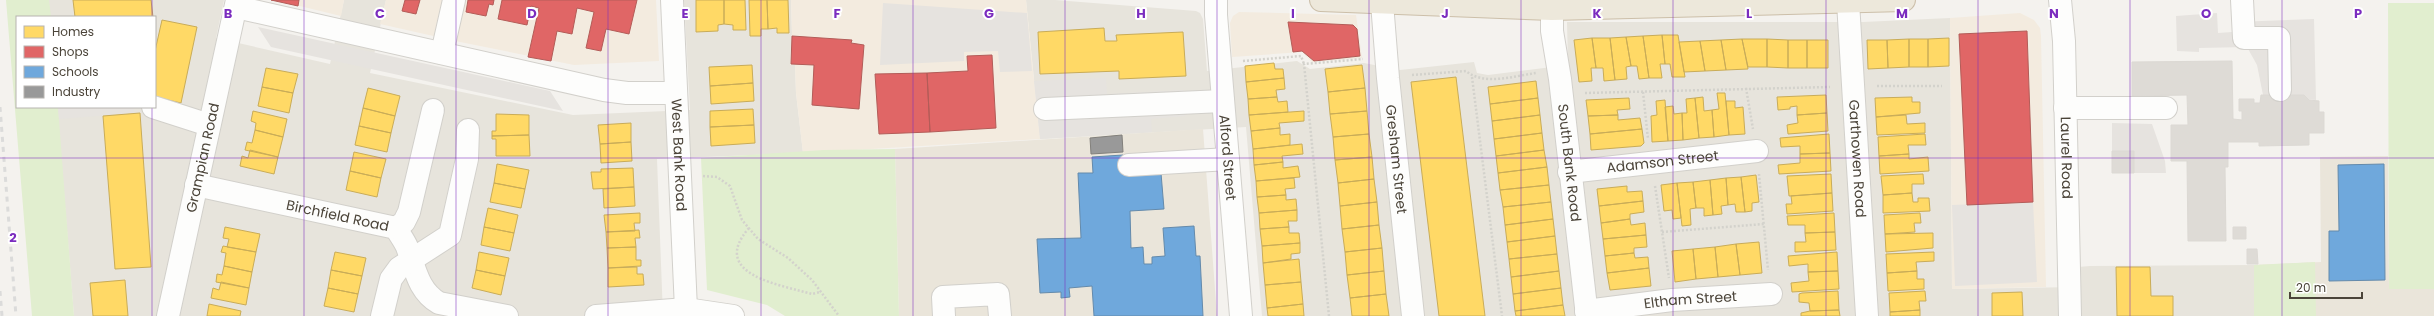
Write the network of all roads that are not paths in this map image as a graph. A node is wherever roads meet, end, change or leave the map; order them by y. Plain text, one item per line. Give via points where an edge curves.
1 (454, 0) edge
2 (672, 0) edge
3 (1216, 0) edge
4 (1321, 0) edge
5 (1904, 0) edge
6 (2060, 0) edge
7 (2242, 0) edge
8 (1848, 2) junction
9 (236, 3) edge
10 (1382, 3) junction
11 (1552, 9) junction
12 (442, 53) junction
13 (1221, 83) junction
14 (2280, 90) dead end
15 (676, 93) junction
16 (156, 108) edge
17 (2065, 108) junction
18 (2166, 108) dead end
19 (1045, 109) dead end
20 (433, 110) dead end
21 (209, 125) junction
22 (468, 130) dead end
23 (1757, 151) road end
24 (1228, 159) junction
25 (1129, 165) dead end
26 (1568, 172) junction
27 (196, 185) junction
28 (396, 228) junction
29 (411, 262) junction
30 (1771, 294) road end
31 (686, 309) junction
32 (1586, 314) edge
33 (168, 316) edge
34 (382, 316) edge
35 (507, 316) edge
36 (596, 316) edge
37 (733, 316) edge
38 (944, 316) edge
39 (1000, 316) edge
40 (1241, 316) edge
41 (1413, 316) edge
42 (1867, 316) edge
43 (2070, 316) edge

1 - 12 street
2 - 15 street, West Bank Road
3 - 13 street, Alford Street
4 - 10 highway
5 - 8 highway
6 - 17 street, Laurel Road
7 - 14 street via 2244,38 2279,38
8 - 11 highway
8 - 42 street, Garthowen Road
9 - 12 street
9 - 21 street, Grampian Road
10 - 11 highway
10 - 41 street, Gresham Street
11 - 26 street, South Bank Road via 1552,31
12 - 15 street via 604,90 627,93
13 - 19 street
13 - 24 street, Alford Street
15 - 31 street, West Bank Road
16 - 21 street
17 - 18 street
17 - 43 street, Laurel Road
20 - 28 street via 409,212 404,222
21 - 27 street, Grampian Road
22 - 29 street via 467,159 450,236
23 - 26 street, Adamson Street
24 - 25 street
24 - 40 street, Alford Street
26 - 32 street, South Bank Road
27 - 28 street, Birchfield Road
27 - 33 street, Grampian Road
28 - 29 street, Birchfield Road
29 - 34 street via 399,268 391,279
29 - 35 street, Birchfield Road via 429,297 439,302
30 - 32 street, Eltham Street via 1672,300
31 - 36 street
31 - 37 street
38 - 39 street via 943,297 998,294

